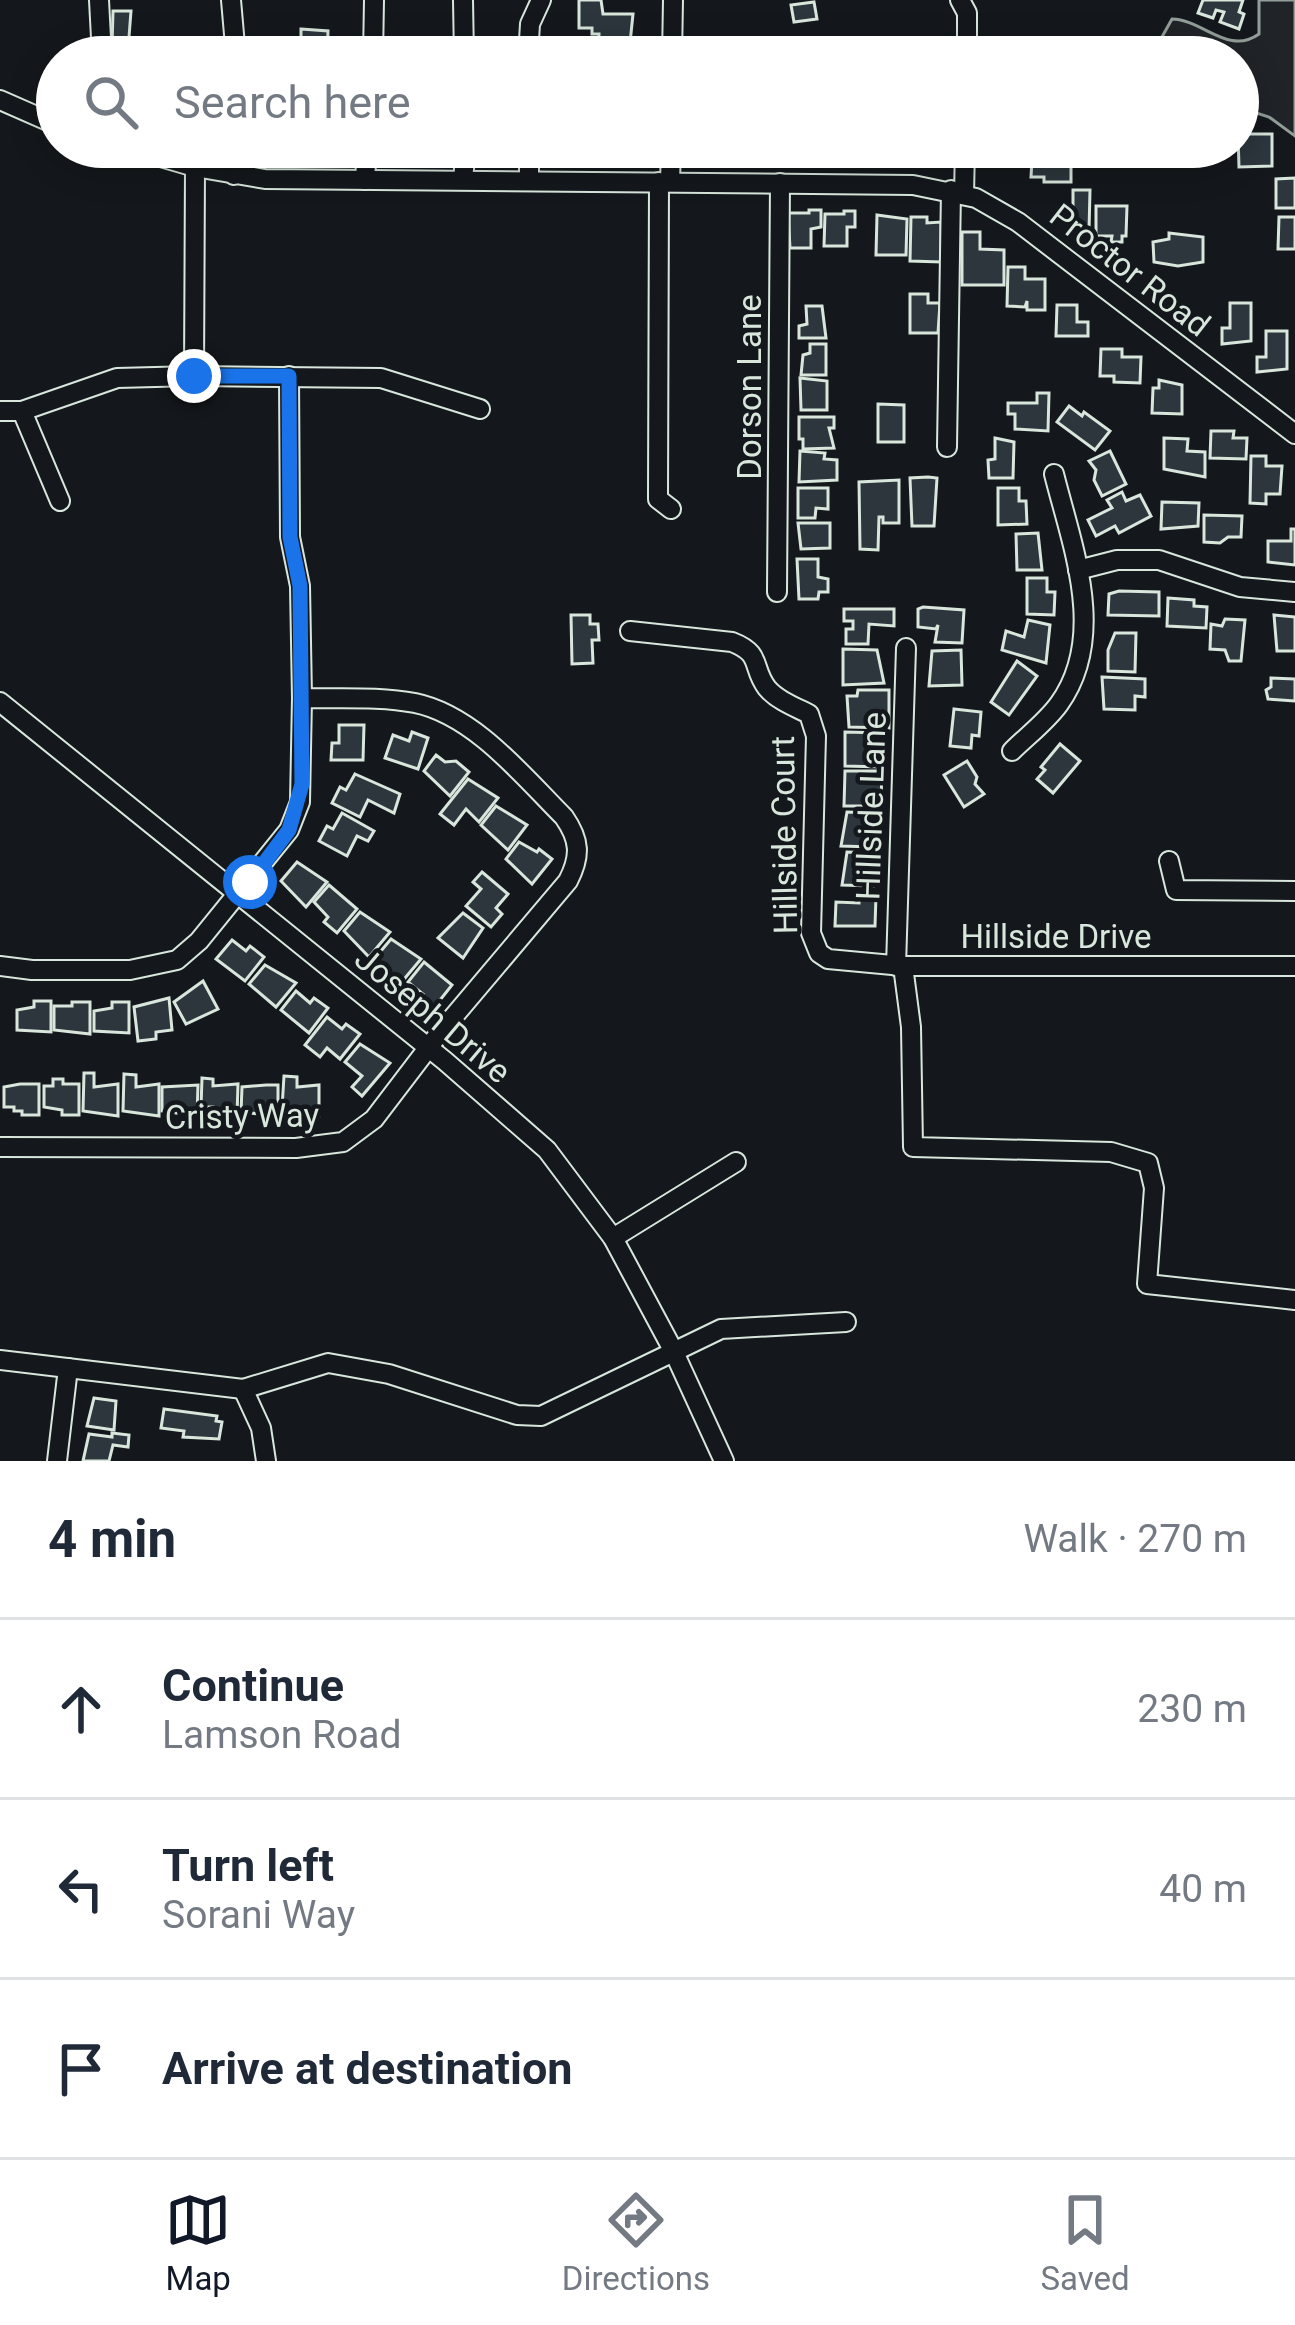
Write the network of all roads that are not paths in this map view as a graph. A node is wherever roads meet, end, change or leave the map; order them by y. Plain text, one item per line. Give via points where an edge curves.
1 (99, 0) edge
2 (231, 0) edge
3 (374, 0) edge
4 (463, 0) edge
5 (541, 0) edge
6 (673, 0) edge
7 (960, 0) edge
8 (101, 36) edge
9 (234, 36) edge
10 (373, 36) edge
11 (464, 36) edge
12 (529, 36) edge
13 (672, 36) edge
14 (967, 36) edge
15 (0, 100) edge
16 (36, 116) edge
17 (195, 168) edge
18 (200, 168) edge
19 (235, 168) edge
20 (366, 168) edge
21 (464, 168) edge
22 (529, 168) edge
23 (667, 168) edge
24 (962, 168) edge
25 (234, 175) junction
26 (365, 180) junction
27 (463, 180) junction
28 (529, 180) junction
29 (664, 182) junction
30 (781, 183) junction
31 (958, 192) junction
32 (194, 376) junction
33 (289, 376) junction
34 (480, 410) dead end
35 (0, 411) edge
36 (22, 411) junction
37 (1295, 434) edge
38 (947, 447) dead end
39 (1054, 474) dead end
40 (60, 501) dead end
41 (671, 509) dead end
42 (1078, 570) junction
43 (777, 592) dead end
44 (1295, 592) edge
45 (630, 631) dead end
46 (906, 648) dead end
47 (302, 698) junction
48 (0, 702) edge
49 (1012, 752) dead end
50 (1169, 861) dead end
51 (1295, 891) edge
52 (239, 894) junction
53 (819, 953) joint
54 (0, 966) edge
55 (900, 966) junction
56 (1295, 966) edge
57 (429, 1048) junction
58 (0, 1147) edge
59 (736, 1162) dead end
60 (613, 1238) junction
61 (1295, 1300) edge
62 (846, 1322) dead end
63 (673, 1350) junction
64 (0, 1360) edge
65 (68, 1367) junction
66 (242, 1389) junction
67 (57, 1461) edge
68 (266, 1461) edge
69 (724, 1461) edge

1 - 8 street
2 - 9 street
3 - 10 street
4 - 11 street
5 - 12 street
6 - 13 street
7 - 14 street
15 - 16 street
17 - 32 street
18 - 25 street, Proctor Road
19 - 25 street
20 - 26 street
21 - 27 street
22 - 28 street
23 - 29 street
24 - 31 street
25 - 26 street, Proctor Road
26 - 27 street, Proctor Road
27 - 28 street, Proctor Road
28 - 29 street, Proctor Road
29 - 30 street, Proctor Road
29 - 41 street via 658,499
30 - 31 street, Proctor Road
30 - 43 street, Dorson Lane
31 - 37 street, Proctor Road via 1018,222
31 - 38 street
32 - 33 street
32 - 36 street via 117,378
33 - 34 street via 381,378
33 - 47 street
35 - 36 street
36 - 40 street
39 - 42 street
42 - 44 street via 1159,560 1240,587
42 - 49 street via 1084,625 1073,676 1058,706
45 - 53 street, Hillside Court via 747,648 767,689 809,714 816,736 811,933
46 - 55 street, Hillside Lane
47 - 52 street via 296,817
47 - 57 street, Cristy Way via 436,709 473,730 575,833 577,863 568,881
48 - 52 street, Joseph Drive
50 - 51 street via 1176,890
52 - 54 street via 192,949 159,967
52 - 57 street, Joseph Drive
53 - 55 street, Hillside Drive
55 - 56 street, Hillside Drive
55 - 61 street, Hillside Lane via 911,1028 913,1147 1111,1152 1148,1163 1154,1188 1147,1284
57 - 58 street, Cristy Way via 374,1120 329,1146
57 - 60 street, Joseph Drive via 547,1150
59 - 60 street
60 - 63 street, Joseph Drive
62 - 63 street via 721,1328
63 - 66 street via 541,1416 328,1364
63 - 69 street, Joseph Drive
64 - 65 street
65 - 66 street
65 - 67 street
66 - 68 street

